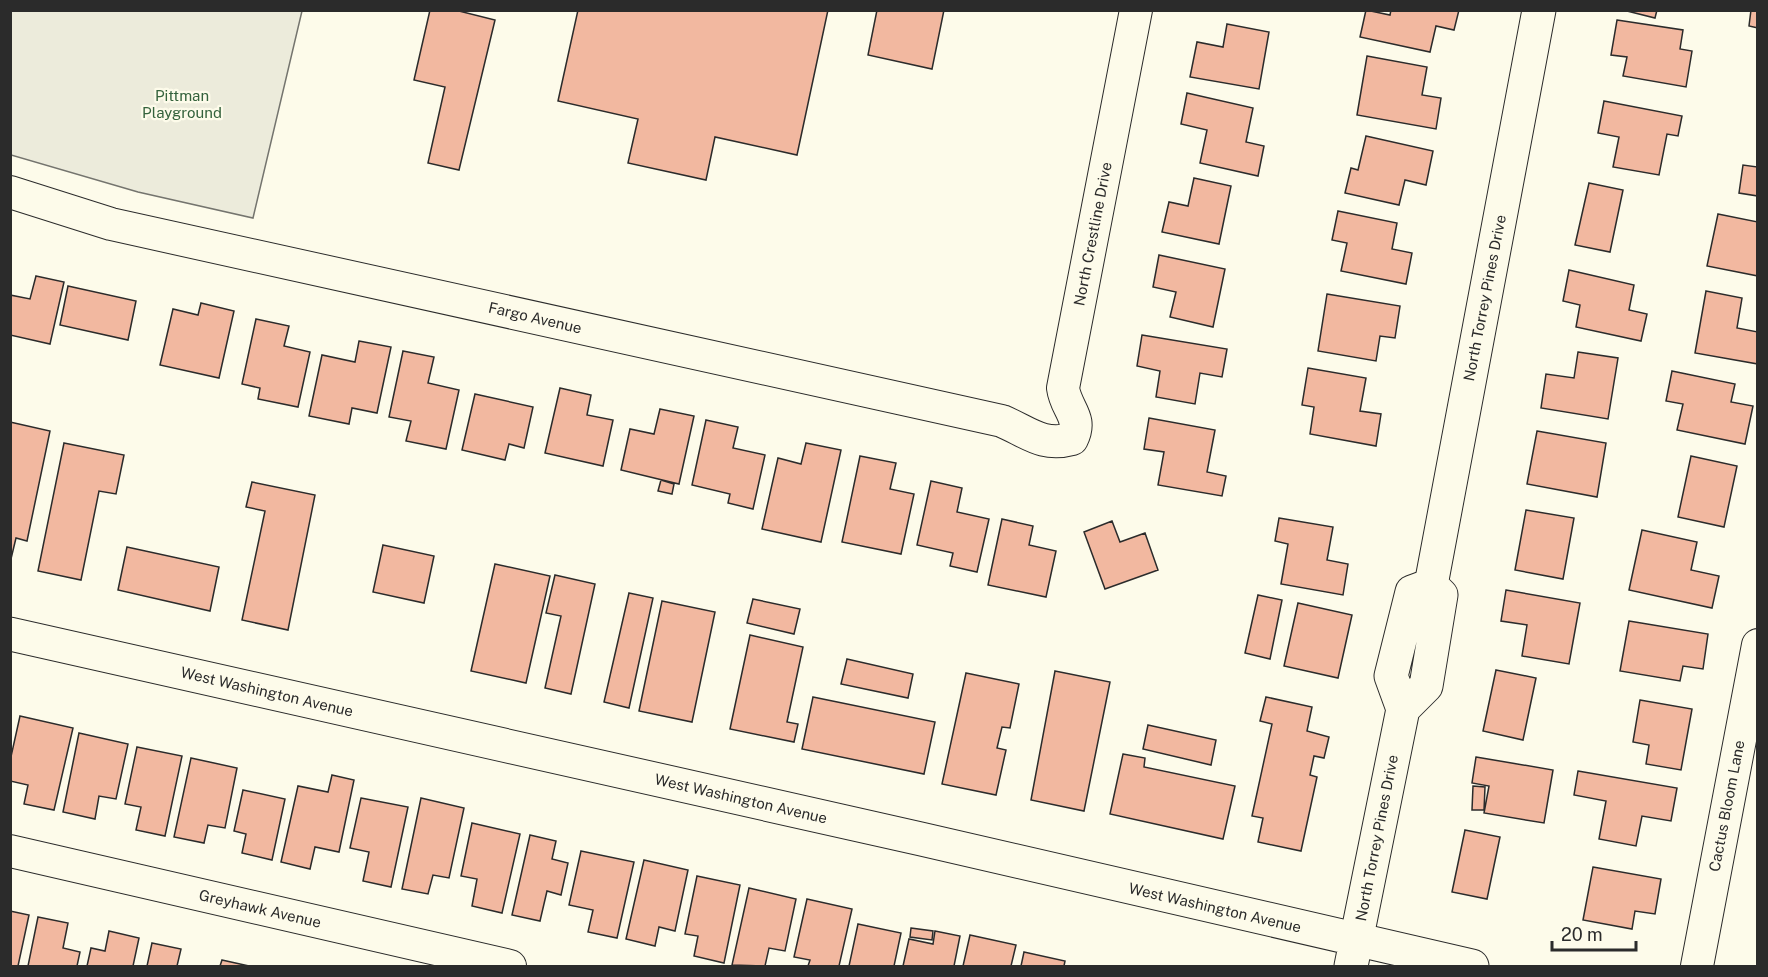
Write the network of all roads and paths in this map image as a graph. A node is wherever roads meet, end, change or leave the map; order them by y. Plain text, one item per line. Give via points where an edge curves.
1 (1136, 10) edge
2 (1539, 10) edge
3 (10, 192) edge
4 (1058, 443) joint
5 (10, 633) edge
6 (1758, 645) edge
7 (10, 851) edge
8 (1354, 954) edge
9 (510, 966) edge
10 (1472, 966) edge
11 (1697, 966) edge

1 - 4 street, North Crestline Drive via 1063,388 1077,429 1072,439
2 - 8 main road, North Torrey Pines Drive via 1431,585 1441,595 1426,686 1403,709
3 - 4 street, Fargo Avenue via 111,224 1002,421 1033,437
5 - 8 main road, West Washington Avenue via 910,837
6 - 11 street, Cactus Bloom Lane
7 - 9 street, Greyhawk Avenue
8 - 10 main road, West Washington Avenue

